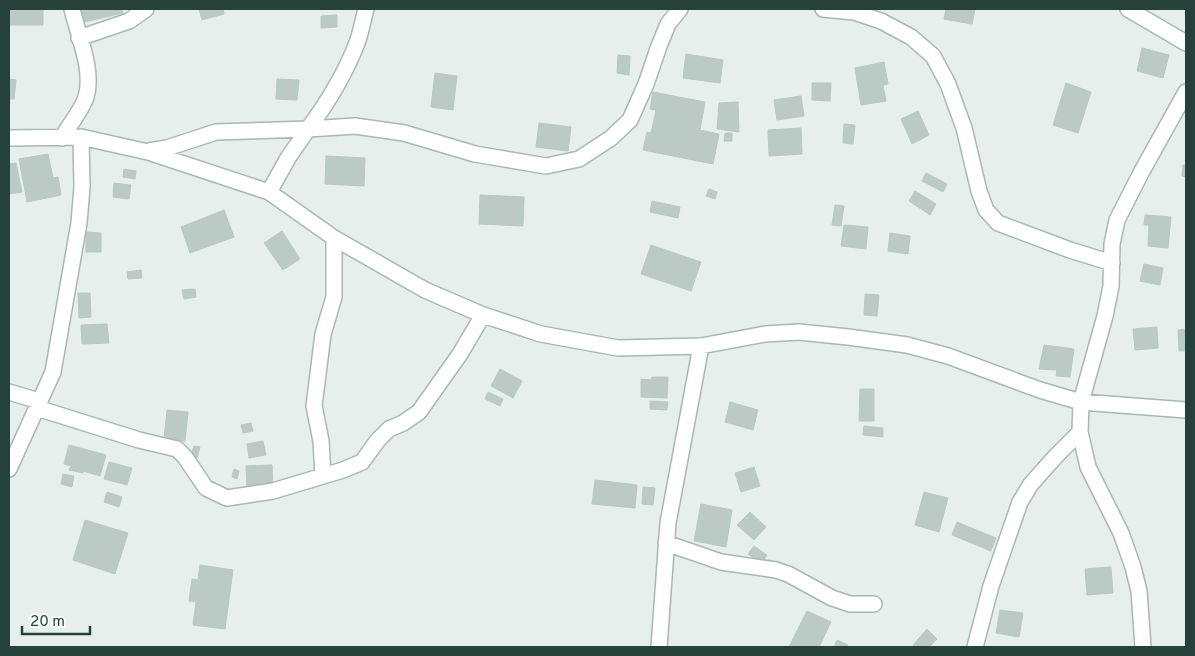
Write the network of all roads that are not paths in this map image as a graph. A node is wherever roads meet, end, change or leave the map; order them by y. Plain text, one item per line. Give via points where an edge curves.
1 (72, 9) edge
2 (146, 9) edge
3 (366, 9) edge
4 (680, 9) edge
5 (822, 9) edge
6 (1128, 9) edge
7 (79, 38) junction
8 (1186, 43) edge
9 (1186, 92) edge
10 (1180, 115) edge
11 (308, 129) junction
12 (9, 138) edge
13 (62, 138) junction
14 (81, 138) junction
15 (148, 152) junction
16 (269, 192) junction
17 (334, 238) junction
18 (1112, 263) junction
19 (482, 315) junction
20 (701, 346) junction
21 (9, 392) edge
22 (1081, 402) junction
23 (38, 405) junction
24 (1186, 410) edge
25 (1080, 432) junction
26 (9, 469) edge
27 (323, 476) junction
28 (666, 543) junction
29 (874, 604) dead end
30 (659, 647) edge
31 (975, 647) edge
32 (1143, 647) edge

1 - 7 street
2 - 7 street via 129,21
3 - 11 street via 358,42 325,105
4 - 11 street via 668,24 630,120 611,138 579,159 546,166 475,154 404,133 355,126
5 - 18 street via 854,12 881,21 911,37 933,56 948,84 964,128 986,210 998,224
6 - 8 street
7 - 13 street via 86,61 86,98
9 - 10 street
10 - 18 street via 1117,220
11 - 15 street via 216,132
11 - 16 street
12 - 13 street
13 - 14 street
14 - 15 street
14 - 23 street via 79,223 53,372
15 - 16 street
16 - 17 street
17 - 19 street via 424,290
17 - 27 street via 334,297 323,334 314,406
18 - 22 street via 1105,316
19 - 20 street via 541,334 618,348
19 - 27 street via 460,354 419,412 404,424 389,429 362,462
20 - 22 street via 765,334 799,332 907,345
20 - 28 street
21 - 23 street
22 - 24 street
22 - 25 street
23 - 26 street
23 - 27 street via 139,440 177,449 206,488 227,498 273,492
25 - 31 street via 1031,484 1020,502 991,586
25 - 32 street via 1088,467 1122,533 1133,568 1139,591
28 - 29 street via 721,562 776,570 850,604
28 - 30 street

